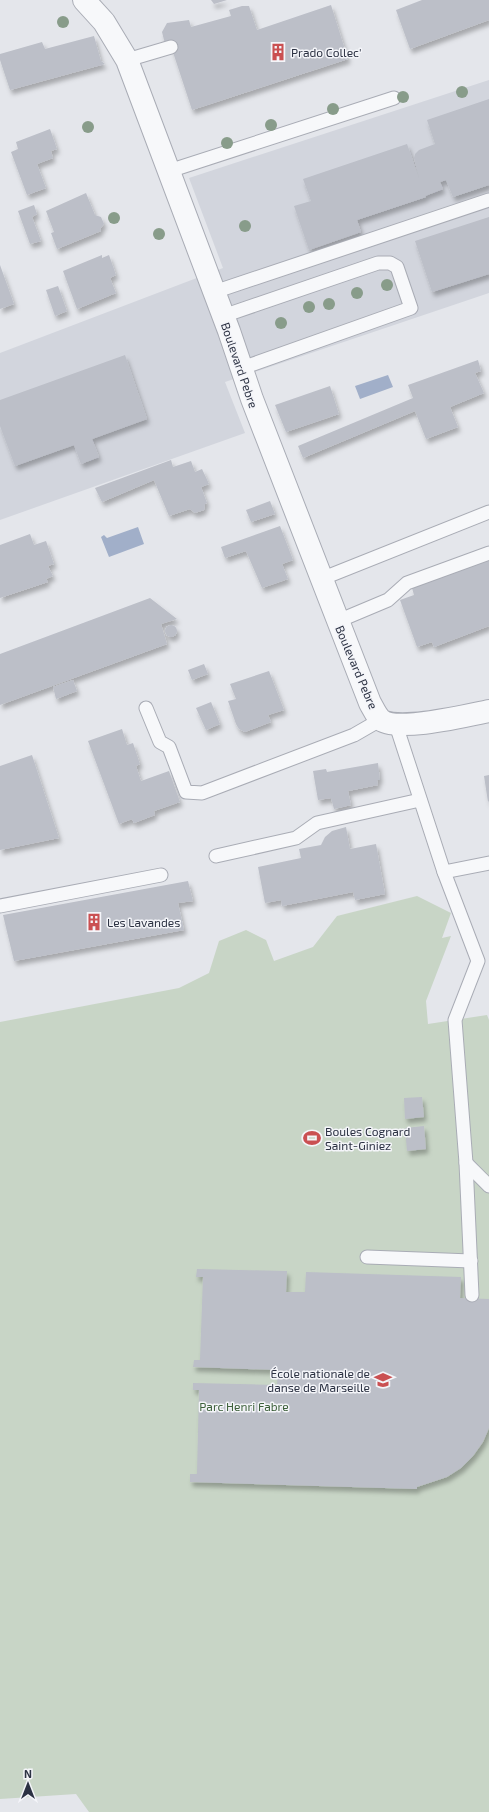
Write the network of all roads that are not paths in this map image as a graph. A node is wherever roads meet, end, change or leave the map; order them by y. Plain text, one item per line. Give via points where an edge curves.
1 (84, 0) edge
2 (171, 47) dead end
3 (127, 60) junction
4 (394, 98) dead end
5 (168, 171) junction
6 (489, 200) edge
7 (214, 292) junction
8 (223, 316) junction
9 (242, 368) junction
10 (489, 512) edge
11 (489, 552) edge
12 (321, 579) junction
13 (338, 622) junction
14 (146, 708) dead end
15 (489, 711) edge
16 (388, 723) junction
17 (420, 800) junction
18 (216, 856) dead end
19 (489, 863) edge
20 (444, 872) junction
21 (160, 875) dead end
22 (0, 906) edge
23 (466, 1163) junction
24 (489, 1186) edge
25 (367, 1258) dead end
26 (472, 1260) junction
27 (472, 1295) dead end

1 - 3 street, Boulevard Pebre via 104,22
2 - 3 lane
3 - 5 street, Boulevard Pebre
4 - 5 lane
5 - 7 street, Boulevard Pebre
6 - 7 lane
7 - 8 street, Boulevard Pebre
8 - 9 street, Boulevard Pebre
8 - 9 lane via 378,263 390,263 397,267 411,308
9 - 12 street, Boulevard Pebre
10 - 12 lane
11 - 13 lane via 407,583 388,600
12 - 13 street, Boulevard Pebre
13 - 16 street, Boulevard Pebre via 370,703
14 - 16 lane via 160,742 169,747 186,792 202,793
15 - 16 street via 448,719
16 - 17 lane
17 - 18 lane via 317,823 296,838
17 - 20 lane
19 - 20 lane
20 - 23 lane via 478,961 455,1020
21 - 22 lane
23 - 24 lane
23 - 26 lane
25 - 26 lane
26 - 27 lane

